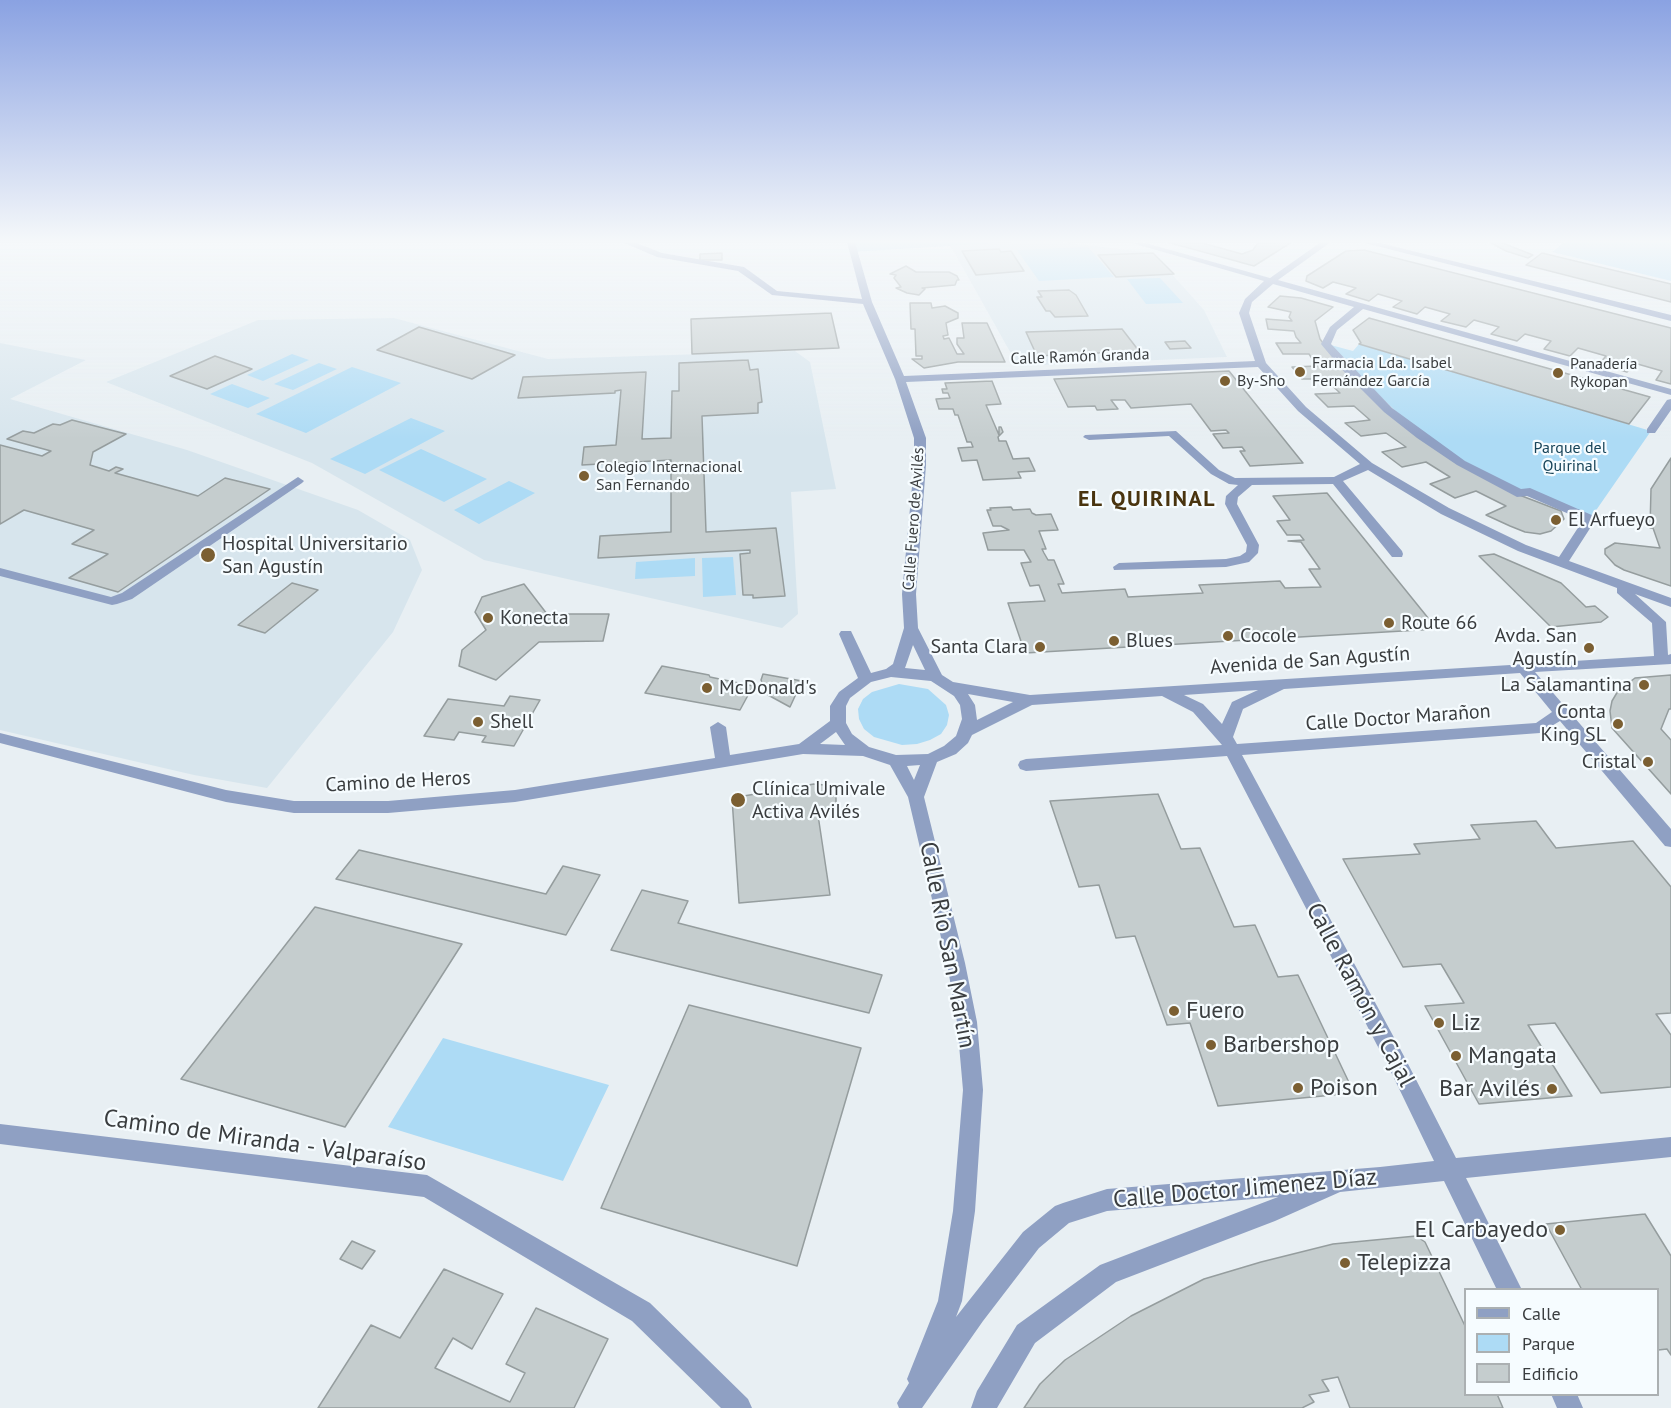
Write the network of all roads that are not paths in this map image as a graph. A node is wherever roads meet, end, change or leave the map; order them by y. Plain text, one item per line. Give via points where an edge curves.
1 (869, 308) edge
2 (1246, 308) edge
3 (1359, 308) edge
4 (1372, 308) edge
5 (1630, 308) edge
6 (1671, 318) edge
7 (1261, 364) junction
8 (900, 379) junction
9 (1671, 392) edge
10 (1671, 402) edge
11 (1651, 431) dead end
12 (1089, 437) dead end
13 (1368, 465) junction
14 (1336, 480) junction
15 (298, 481) dead end
16 (1249, 482) junction
17 (1397, 554) dead end
18 (1561, 563) junction
19 (1119, 567) dead end
20 (0, 572) edge
21 (1616, 584) junction
22 (1671, 603) edge
23 (911, 628) junction
24 (846, 634) dead end
25 (1666, 659) edge
26 (1524, 669) junction
27 (891, 672) junction
28 (936, 678) junction
29 (866, 679) junction
30 (1286, 683) junction
31 (952, 687) junction
32 (1165, 692) junction
33 (1030, 699) junction
34 (1561, 712) junction
35 (838, 723) junction
36 (718, 727) dead end
37 (968, 731) junction
38 (0, 738) edge
39 (1228, 743) junction
40 (803, 749) junction
41 (863, 751) junction
42 (930, 759) junction
43 (896, 761) junction
44 (723, 762) junction
45 (1026, 765) dead end
46 (916, 797) junction
47 (1671, 841) edge
48 (0, 1134) edge
49 (1671, 1147) edge
50 (1450, 1171) junction
51 (1345, 1180) junction
52 (1509, 1288) edge
53 (909, 1406) edge
54 (739, 1408) edge
55 (984, 1408) edge

1 - 8 street, Calle Fuero de Avilés
2 - 7 street via 1244,313
3 - 18 street via 1333,329 1326,344 1388,411 1461,463 1521,494 1526,491 1590,519
4 - 9 street
5 - 6 street
7 - 8 street, Calle Ramón Granda
7 - 13 street via 1302,409
8 - 23 street, Calle Fuero de Avilés via 920,438 909,594
10 - 11 street
12 - 16 street via 1172,433 1215,472 1233,482
13 - 14 street
13 - 18 street via 1445,511
14 - 16 street
14 - 17 street
15 - 20 street via 120,599 112,601
16 - 19 street via 1232,496 1231,504 1253,545 1252,553 1244,559 1226,564
18 - 21 street
21 - 22 street
21 - 25 street via 1659,622
23 - 27 street, Calle Fuero de Avilés via 898,666
23 - 28 street, Calle Fuero de Avilés
24 - 29 street
25 - 26 street, Avenida de San Agustín
26 - 30 street, Avenida de San Agustín
26 - 34 street
27 - 28 street
27 - 29 street
28 - 31 street
29 - 35 street via 844,695 838,706
30 - 32 street, Avenida de San Agustín
30 - 39 street via 1237,706
31 - 33 street, Avenida de San Agustín
31 - 37 street via 967,705
32 - 33 street, Avenida de San Agustín
32 - 39 street, Calle Ramón y Cajal via 1198,708
33 - 37 street
34 - 39 street, Calle Doctor Marañon via 1540,728
34 - 47 street
35 - 40 street, Camino de Heros
35 - 41 street via 847,738
36 - 44 street
37 - 42 street via 950,750
38 - 44 street, Camino de Heros via 226,796 294,807 388,807 515,796
39 - 45 street, Calle Doctor Marañon
39 - 50 street, Calle Ramón y Cajal
40 - 41 street, Camino de Heros
40 - 44 street, Camino de Heros
41 - 43 street
42 - 43 street
42 - 46 street
43 - 46 street
46 - 53 street, Calle Rio San Martín via 968,1022 972,1090 964,1211 950,1301
48 - 54 street, Camino de Miranda - Valparaíso via 427,1186 641,1312
49 - 50 street, Calle Doctor Jimenez Díaz
50 - 51 street, Calle Doctor Jimenez Díaz
50 - 52 street, Calle Ramón y Cajal
51 - 53 street, Calle Doctor Jimenez Díaz via 1107,1200 1063,1214 1031,1240 974,1312
51 - 55 street via 1108,1272 1026,1334

